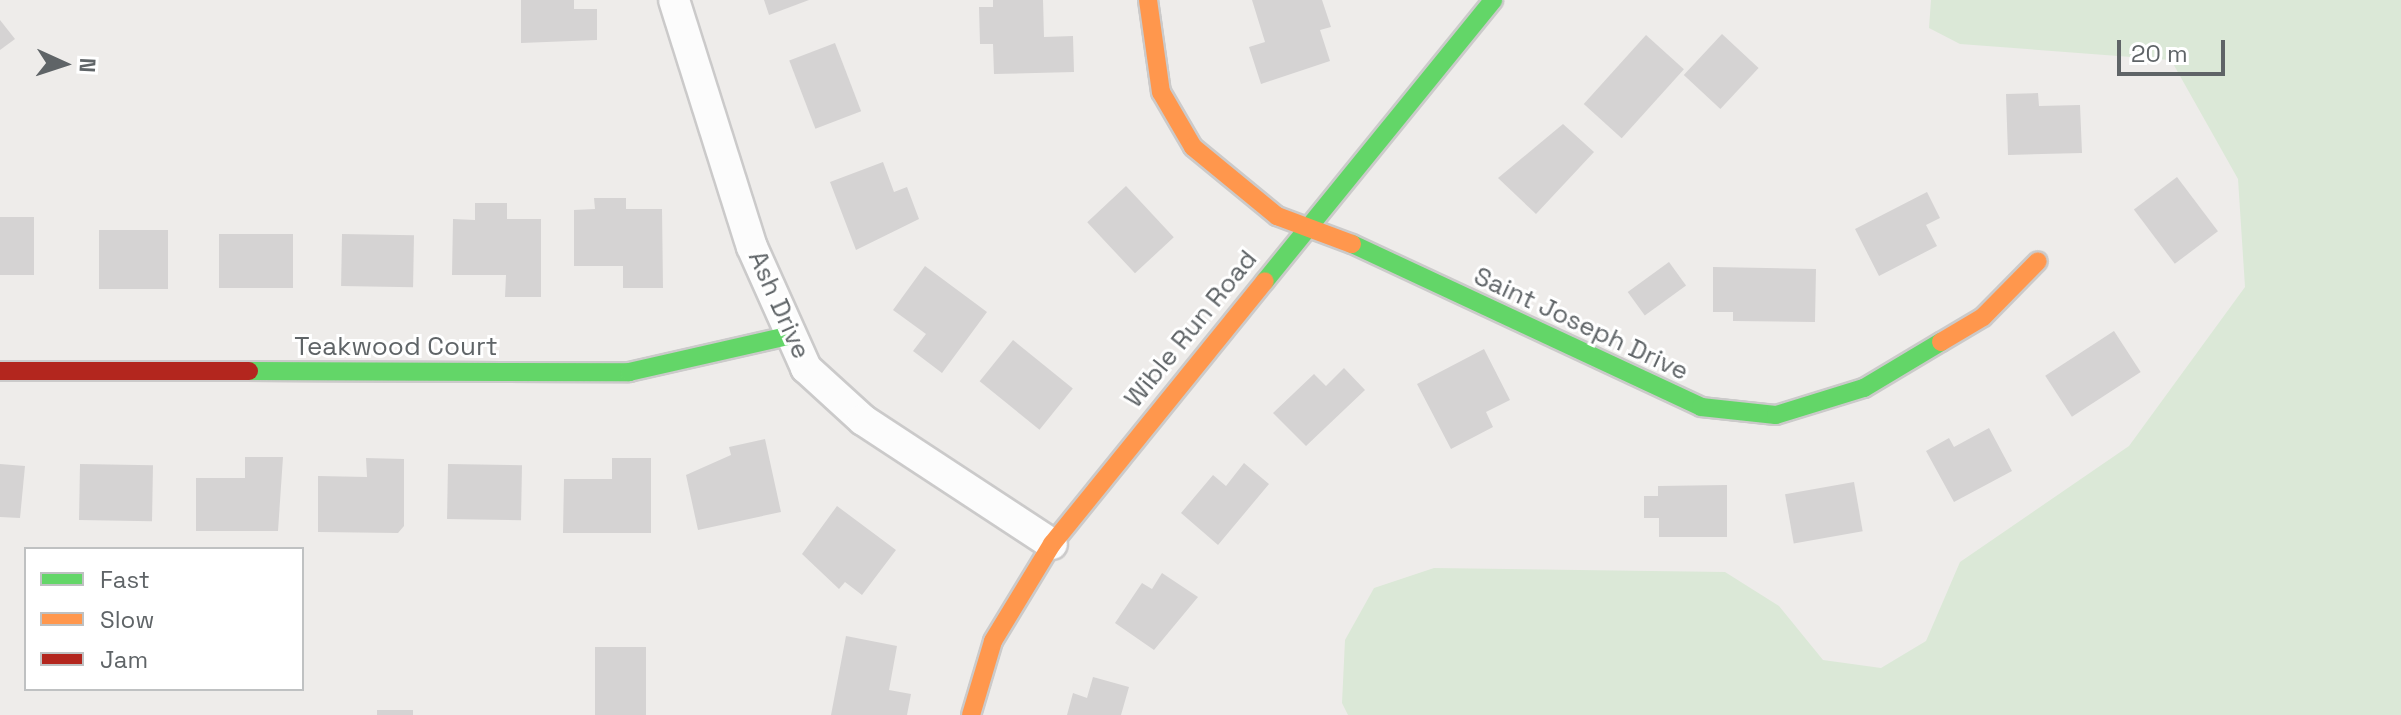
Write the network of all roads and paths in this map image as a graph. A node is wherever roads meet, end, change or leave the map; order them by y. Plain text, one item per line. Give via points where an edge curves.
1 (674, 0) edge
2 (1148, 0) edge
3 (1493, 0) edge
4 (1308, 227) junction
5 (2038, 261) dead end
6 (787, 336) junction
7 (0, 371) edge
8 (1052, 544) junction
9 (971, 715) edge

1 - 6 street, Ash Drive via 700,101
2 - 4 street, Saint Joseph Drive via 1157,78 1193,147 1239,190
3 - 4 street, Wible Run Road
4 - 5 street, Saint Joseph Drive via 1668,396 1776,415 1864,388 1921,355 1983,317
4 - 8 street, Wible Run Road
6 - 7 street, Teakwood Court via 629,372
6 - 8 street, Ash Drive via 806,368 863,420
8 - 9 street, Wible Run Road via 993,641

